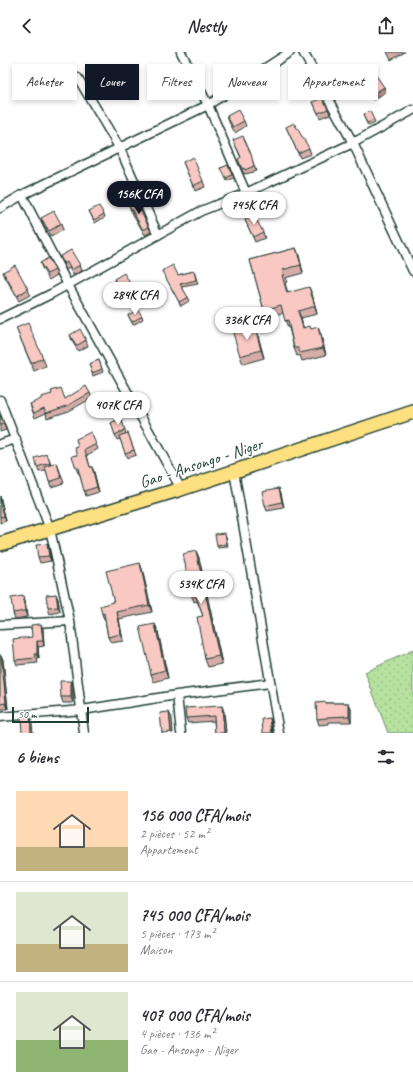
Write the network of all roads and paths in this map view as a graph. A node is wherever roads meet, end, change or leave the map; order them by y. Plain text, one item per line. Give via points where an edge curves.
1 (181, 52) edge
2 (290, 52) edge
3 (303, 52) edge
4 (78, 78) dead end
5 (208, 105) junction
6 (413, 110) edge
7 (353, 143) junction
8 (120, 149) junction
9 (246, 193) junction
10 (22, 195) junction
11 (0, 208) edge
12 (158, 235) junction
13 (410, 260) edge
14 (413, 272) edge
15 (68, 285) junction
16 (0, 320) edge
17 (0, 400) edge
18 (413, 412) edge
19 (16, 439) junction
20 (0, 444) edge
21 (234, 471) junction
22 (181, 489) junction
23 (50, 529) junction
24 (0, 544) edge
25 (70, 621) junction
26 (0, 625) edge
27 (270, 683) junction
28 (177, 695) junction
29 (82, 710) junction
30 (0, 717) edge
31 (84, 733) edge
32 (181, 733) edge
33 (279, 733) edge

1 - 5 street
2 - 5 street
3 - 7 street
4 - 8 street
5 - 8 street
5 - 9 street
6 - 7 street
7 - 9 street
7 - 13 street
8 - 10 street
8 - 12 street
9 - 12 street via 201,211
10 - 11 street
10 - 15 street
12 - 15 street
13 - 14 street
15 - 16 street
15 - 22 street
17 - 19 street
18 - 21 main road, Gao - Ansongo - Niger
19 - 20 street
19 - 23 street
21 - 22 main road, Gao - Ansongo - Niger
21 - 27 street
22 - 23 main road, Gao - Ansongo - Niger
23 - 24 main road, Gao - Ansongo - Niger
23 - 25 street
25 - 26 street
25 - 29 street
27 - 28 street
27 - 33 street
28 - 29 street
28 - 32 street
29 - 30 street
29 - 31 street

